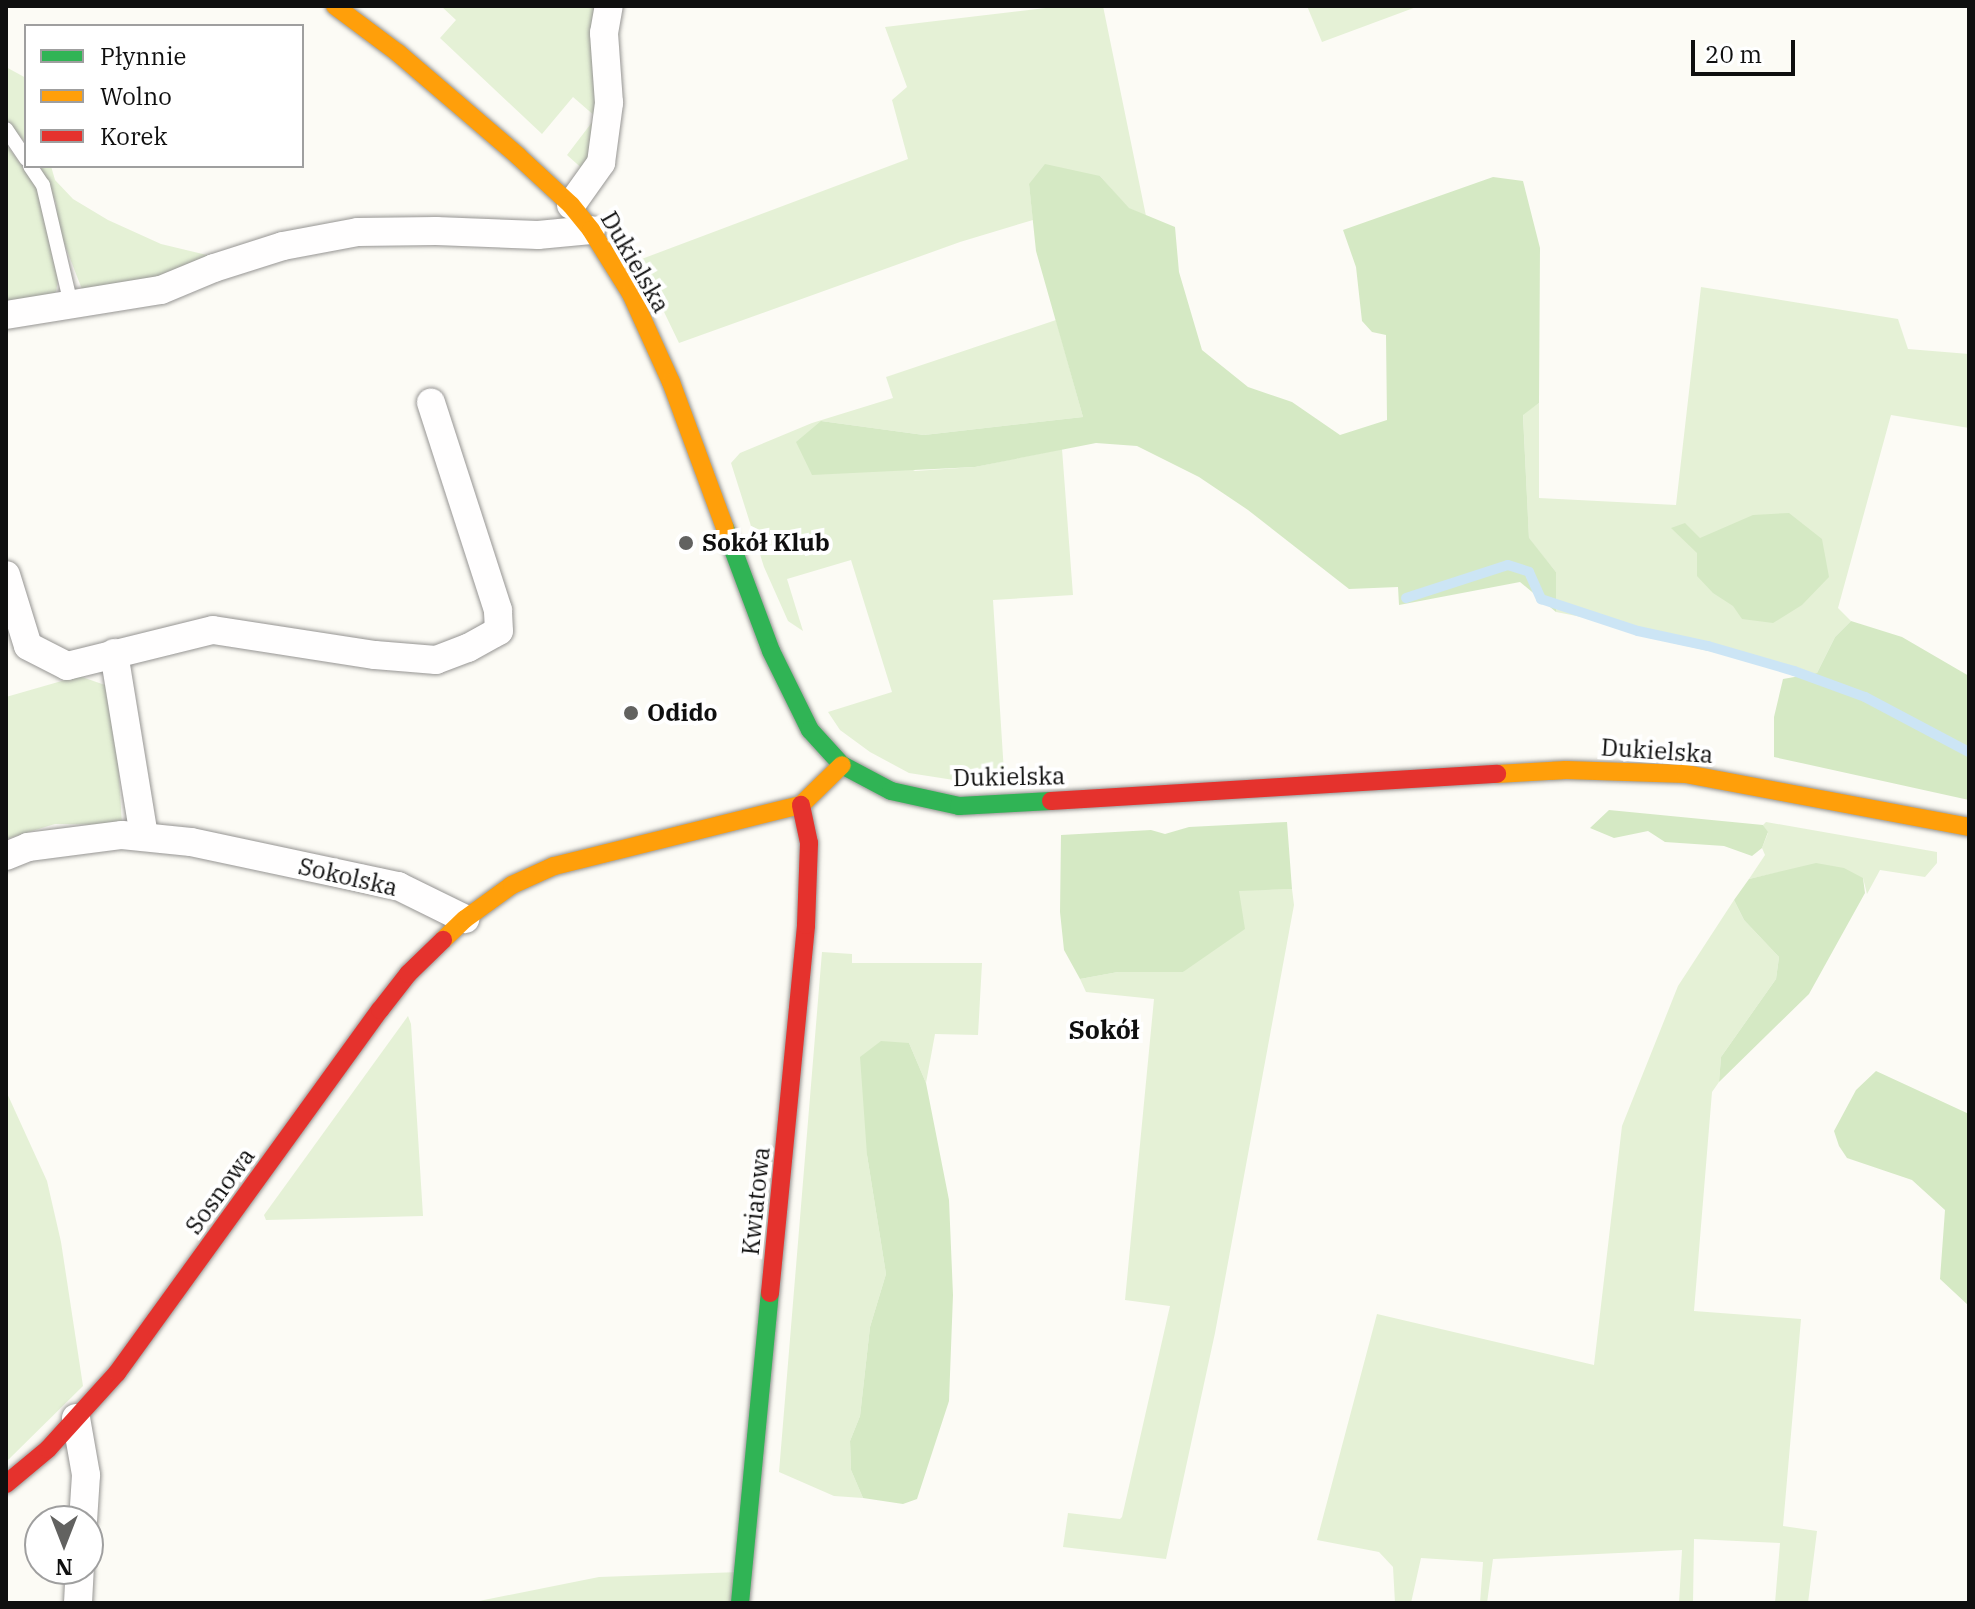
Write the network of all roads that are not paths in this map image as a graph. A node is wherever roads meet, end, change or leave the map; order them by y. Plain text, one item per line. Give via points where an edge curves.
1 (335, 6) edge
2 (609, 6) edge
3 (6, 129) edge
4 (24, 156) edge
5 (31, 168) edge
6 (571, 205) junction
7 (591, 230) junction
8 (71, 304) junction
9 (6, 315) edge
10 (431, 403) dead end
11 (6, 575) edge
12 (114, 653) junction
13 (842, 765) junction
14 (801, 805) junction
15 (1969, 827) edge
16 (144, 837) junction
17 (6, 856) edge
18 (465, 919) junction
19 (76, 1418) junction
20 (6, 1484) edge
21 (84, 1505) edge
22 (749, 1600) edge

1 - 6 main road, Dukielska via 398,53
2 - 6 street via 604,33 609,103 601,163
3 - 4 lane
5 - 8 lane via 43,185
6 - 7 main road, Dukielska
7 - 8 street via 538,235 358,232 272,249 161,290
7 - 13 main road, Dukielska via 631,294 671,382 771,651 810,730
8 - 9 street
10 - 12 street via 498,610 495,637 436,660 213,630
11 - 12 street via 28,646 67,666
12 - 16 street
13 - 14 main road
13 - 15 main road, Dukielska via 891,791 959,806 1566,770 1686,774
14 - 18 main road via 554,866 512,885
14 - 22 main road, Kwiatowa via 809,843 806,925
16 - 17 street, Sokolska via 28,847
16 - 18 street, Sokolska via 398,886
18 - 19 main road, Sosnowa via 408,974 117,1373
19 - 20 main road, Sosnowa
19 - 21 street via 86,1475

